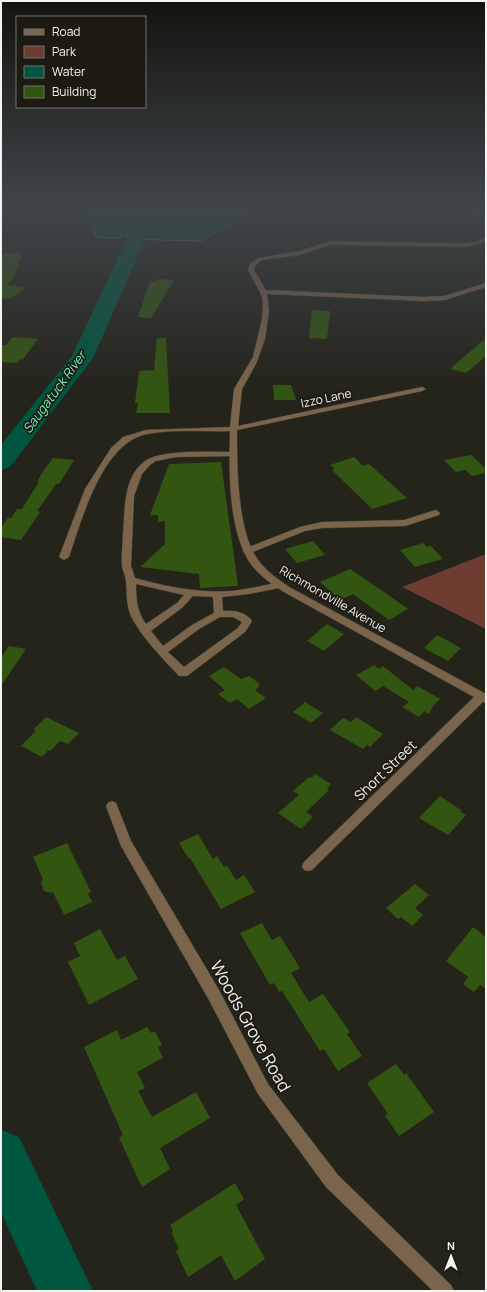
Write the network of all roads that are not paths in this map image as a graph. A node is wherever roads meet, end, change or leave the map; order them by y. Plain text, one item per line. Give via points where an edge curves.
1 (251, 268) edge
2 (486, 285) edge
3 (263, 292) junction
4 (422, 389) dead end
5 (233, 429) junction
6 (234, 454) junction
7 (436, 514) dead end
8 (247, 551) junction
9 (64, 557) dead end
10 (131, 580) junction
11 (281, 585) junction
12 (192, 592) junction
13 (217, 594) junction
14 (219, 614) junction
15 (146, 630) junction
16 (162, 652) junction
17 (484, 698) edge
18 (112, 806) dead end
19 (308, 866) dead end
20 (445, 1291) edge

1 - 3 street, Richmondville Avenue
2 - 3 street via 445,298 424,299
3 - 5 street, Richmondville Avenue via 266,303 263,331 254,362 237,393
4 - 5 street, Izzo Lane
5 - 6 street, Richmondville Avenue
5 - 9 street, Izzo Lane via 146,432 126,439 114,450 89,489
6 - 8 street, Richmondville Avenue via 240,529
6 - 10 street via 163,456 147,463 138,473 130,496 126,566
7 - 8 street via 405,523 322,525 302,529
8 - 11 street, Richmondville Avenue via 264,573
10 - 12 street via 160,588
10 - 15 street via 131,602 136,619
11 - 13 street
11 - 17 street, Richmondville Avenue
12 - 13 street
12 - 15 street via 180,605
13 - 14 street
14 - 16 street
14 - 16 street via 239,615 247,621 242,630 183,673
15 - 16 street
17 - 19 street, Short Street
18 - 20 street, Woods Grove Road via 125,842 214,995 263,1089 332,1182

